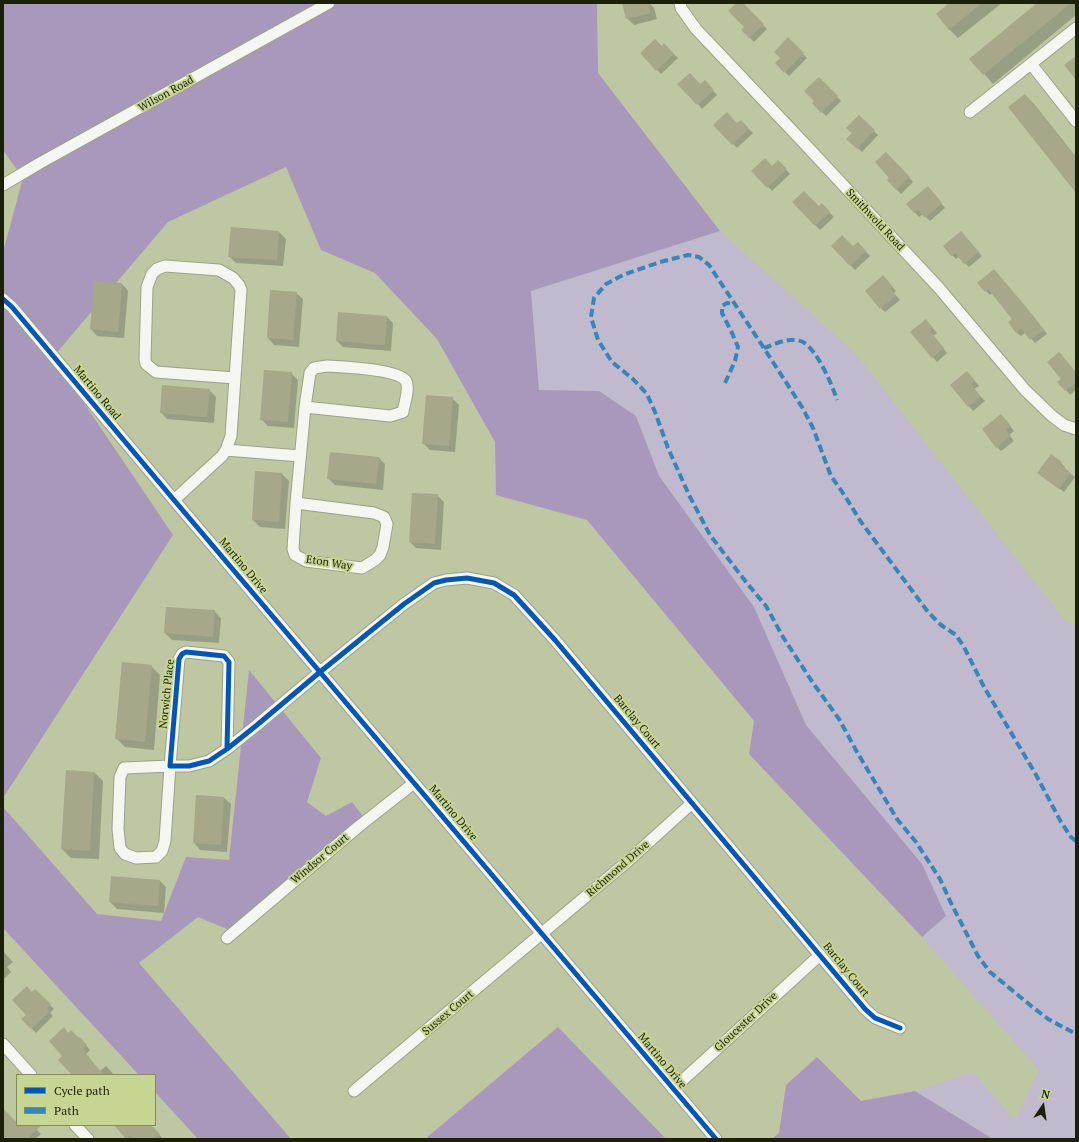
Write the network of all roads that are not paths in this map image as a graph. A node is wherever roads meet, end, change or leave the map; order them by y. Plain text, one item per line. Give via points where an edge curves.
1 (329, 3) edge
2 (680, 3) edge
3 (1076, 28) edge
4 (1031, 64) junction
5 (970, 112) dead end
6 (1076, 121) edge
7 (3, 185) edge
8 (3, 299) edge
9 (235, 378) junction
10 (305, 407) junction
11 (1076, 429) edge
12 (226, 450) junction
13 (300, 456) junction
14 (174, 500) junction
15 (296, 503) junction
16 (320, 672) junction
17 (227, 749) junction
18 (170, 766) junction
19 (414, 782) junction
20 (692, 803) junction
21 (542, 934) junction
22 (227, 938) dead end
23 (820, 955) junction
24 (900, 1028) dead end
25 (3, 1044) edge
26 (30, 1074) edge
27 (673, 1089) junction
28 (354, 1092) dead end
29 (76, 1126) edge
30 (88, 1139) edge
31 (716, 1139) edge

1 - 7 street, Wilson Road
2 - 11 street, Smithwold Road via 696,30 939,288 1025,390 1052,416 1064,425
3 - 4 street
4 - 5 street
4 - 6 street
8 - 14 street, Martino Road
9 - 9 street via 241,290 239,285 219,270 165,266 157,269 152,274 148,287 146,364 156,372
9 - 12 street via 231,436
10 - 10 street, Eton Way via 310,373 314,368 327,366 379,371 398,375 406,381 408,387 403,412 390,416
10 - 13 street, Eton Way
12 - 13 street
12 - 14 street
13 - 15 street, Eton Way
14 - 16 street, Martino Drive
15 - 15 street, Eton Way via 293,549 295,555 306,562 362,568 380,555 384,547 387,524 384,517 374,513
16 - 17 street, Norwich Place
16 - 19 street, Martino Drive
16 - 20 street, Barclay Court via 434,583 468,578 494,583 514,595 525,606
17 - 18 street, Norwich Place via 209,761 189,766
17 - 18 street, Norwich Place via 229,662 224,656 186,652 179,659
18 - 18 street, Norwich Place via 124,768 120,777 118,829 120,848 125,854 136,858 156,857 162,851 165,841
19 - 21 street, Martino Drive
19 - 22 street, Windsor Court
20 - 21 street, Richmond Drive
20 - 23 street, Barclay Court
21 - 27 street, Martino Drive
21 - 28 street, Sussex Court
23 - 24 street, Barclay Court via 864,1009 875,1018
23 - 27 street, Gloucester Drive
25 - 26 street
27 - 31 street, Martino Drive
29 - 30 street

